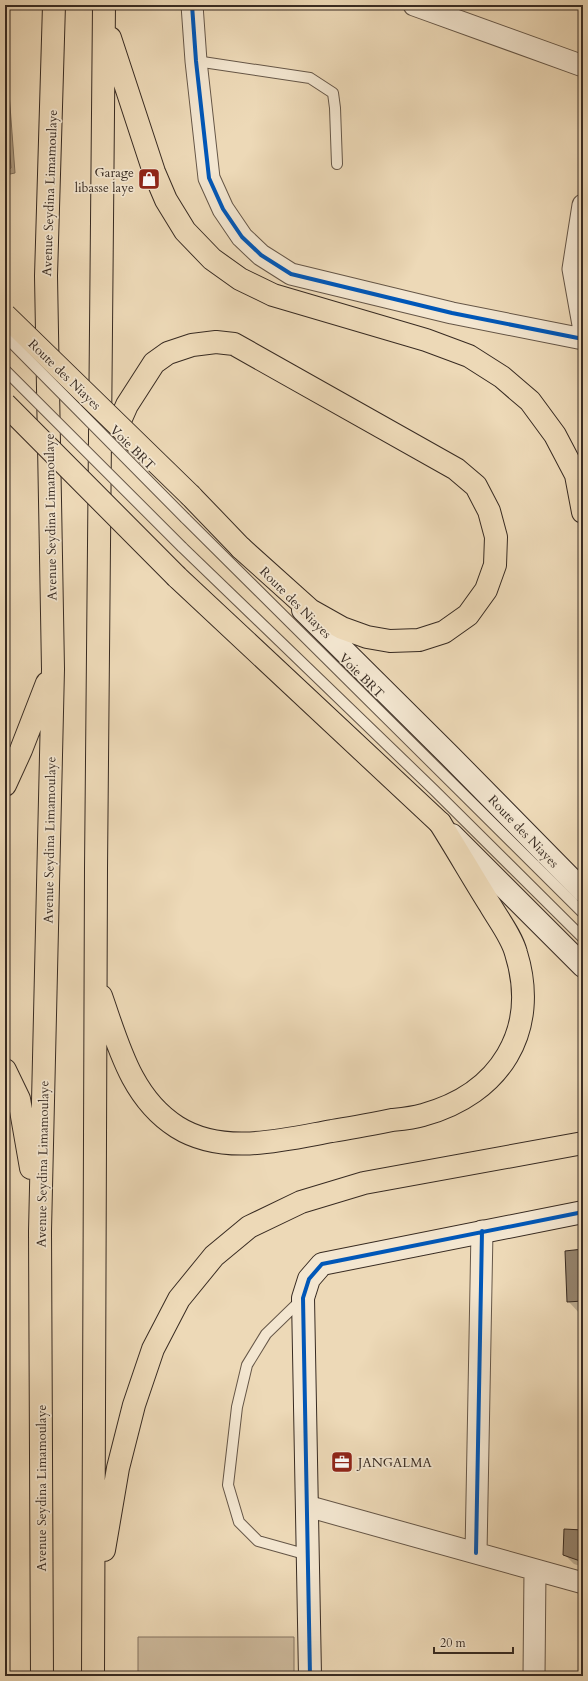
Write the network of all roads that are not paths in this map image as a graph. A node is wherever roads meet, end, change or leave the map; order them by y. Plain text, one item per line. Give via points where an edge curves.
1 (54, 5) edge
2 (192, 5) edge
3 (414, 5) edge
4 (104, 13) edge
5 (196, 61) junction
6 (583, 66) edge
7 (337, 164) dead end
8 (583, 205) edge
9 (5, 316) edge
10 (583, 325) edge
11 (5, 336) edge
12 (583, 338) edge
13 (5, 370) edge
14 (5, 404) edge
15 (100, 466) junction
16 (583, 512) edge
17 (241, 548) junction
18 (53, 669) junction
19 (5, 785) edge
20 (440, 823) junction
21 (583, 891) edge
22 (583, 913) edge
23 (583, 938) edge
24 (583, 966) edge
25 (96, 980) junction
26 (5, 1070) edge
27 (583, 1144) edge
28 (583, 1212) edge
29 (40, 1231) junction
30 (482, 1231) junction
31 (303, 1298) junction
32 (307, 1506) junction
33 (476, 1553) junction
34 (308, 1556) junction
35 (535, 1570) junction
36 (583, 1583) edge
37 (93, 1611) junction
38 (42, 1676) edge
39 (93, 1676) edge
40 (310, 1676) edge
41 (534, 1676) edge

1 - 18 main road, Avenue Seydina Limamoulaye via 46,276
2 - 5 street
3 - 6 street
4 - 15 main road
4 - 16 main road via 154,172 166,200 185,231 212,259 240,280 273,295 426,340 469,356 502,377 530,401 555,435 576,475
5 - 7 lane via 310,78 333,93
5 - 12 street via 209,178 223,209 238,231 261,255 291,274 452,313
8 - 10 street via 573,269
9 - 17 main road, Route des Niayes, bridge via 191,496
11 - 22 lane, Voie BRT, bridge
13 - 23 lane, bridge via 182,547
14 - 20 main road, bridge via 177,577
15 - 17 main road via 127,405 154,363 168,353 192,345 216,342 234,344 456,469 476,486 489,510 496,537 495,565 486,590 468,615 444,632 419,640 390,641 367,637 342,628 310,610
15 - 25 main road
17 - 21 street, Route des Niayes
18 - 19 main road
18 - 29 main road, Avenue Seydina Limamoulaye
20 - 24 street
20 - 25 main road via 516,951 522,980 523,1011 514,1043 500,1069 478,1088 454,1103 423,1115 255,1144 220,1142 197,1136 177,1127 157,1110 138,1088 124,1062
25 - 37 main road
26 - 29 main road via 19,1099
27 - 37 main road via 364,1182 301,1202 249,1228 214,1256 179,1299 153,1349 118,1468
28 - 30 street
29 - 38 main road, Avenue Seydina Limamoulaye
30 - 31 street via 322,1264 309,1279
30 - 33 street
31 - 32 street
31 - 34 lane via 266,1334 248,1366 237,1407 228,1485 239,1522 258,1541
32 - 33 street
32 - 34 street
33 - 35 street
34 - 40 street
35 - 36 street
35 - 41 street
37 - 39 main road

